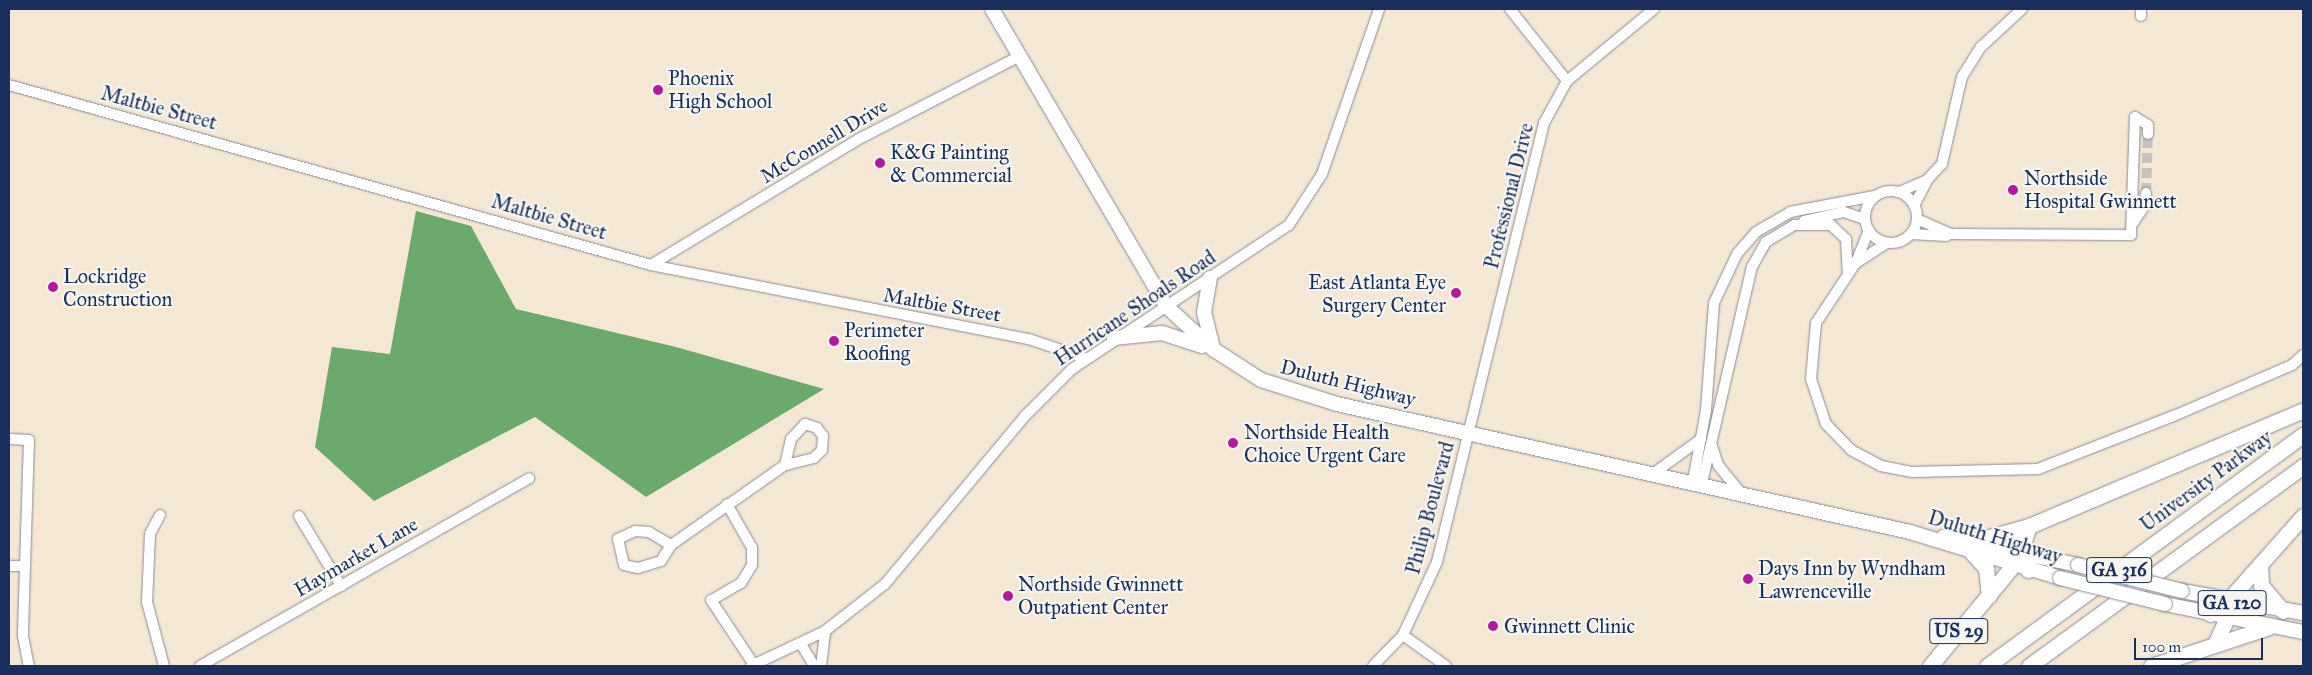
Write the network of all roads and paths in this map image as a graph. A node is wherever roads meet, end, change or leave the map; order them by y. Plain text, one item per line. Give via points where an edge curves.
1 (992, 9) edge
2 (1379, 9) edge
3 (1510, 9) edge
4 (1654, 9) edge
5 (2022, 9) edge
6 (1020, 56) junction
7 (1567, 81) junction
8 (9, 85) edge
9 (2148, 134) tunnel mouth
10 (1926, 180) junction
11 (1899, 192) junction
12 (2146, 194) tunnel mouth
13 (1875, 196) junction
14 (1914, 206) junction
15 (1864, 219) junction
16 (1917, 219) junction
17 (2133, 224) junction
18 (1794, 225) junction
19 (1868, 230) junction
20 (1910, 234) junction
21 (1950, 234) junction
22 (1886, 243) junction
23 (1855, 264) junction
24 (651, 265) junction
25 (1848, 274) junction
26 (1210, 278) junction
27 (1166, 306) junction
28 (1114, 338) junction
29 (1212, 349) junction
30 (2303, 355) edge
31 (1085, 358) junction
32 (2303, 410) edge
33 (1469, 432) junction
34 (2303, 435) edge
35 (9, 439) edge
36 (1706, 440) junction
37 (785, 465) junction
38 (2303, 466) edge
39 (1654, 473) junction
40 (529, 478) dead end
41 (1698, 482) junction
42 (1740, 492) junction
43 (727, 504) junction
44 (160, 515) dead end
45 (299, 516) dead end
46 (2303, 516) edge
47 (2029, 526) junction
48 (671, 545) junction
49 (1973, 547) junction
50 (2024, 559) junction
51 (2260, 564) junction
52 (9, 566) edge
53 (23, 566) junction
54 (340, 586) junction
55 (1989, 596) junction
56 (2220, 608) junction
57 (2282, 611) junction
58 (2303, 614) edge
59 (2269, 627) junction
60 (825, 631) junction
61 (2303, 632) edge
62 (1403, 635) junction
63 (2216, 642) junction
64 (801, 644) junction
65 (29, 666) edge
66 (164, 666) edge
67 (200, 666) edge
68 (753, 666) edge
69 (814, 666) edge
70 (821, 666) edge
71 (1373, 666) edge
72 (1446, 666) edge
73 (1930, 666) edge
74 (1987, 666) edge
75 (2029, 666) edge
76 (2151, 666) edge

1 - 6 main road, Duluth Highway
2 - 26 street, Hurricane Shoals Road via 1322,174 1309,200 1275,236
3 - 7 street
4 - 7 street, Professional Drive
5 - 10 street via 1981,48 1962,77 1948,149
6 - 24 street, McConnell Drive via 859,139
6 - 27 main road, Duluth Highway
7 - 33 street, Professional Drive via 1544,123
8 - 24 street, Maltbie Street
9 - 17 street via 2148,125 2135,117
10 - 11 street
10 - 14 street
11 - 13 street
11 - 14 street
12 - 17 street via 2146,204
13 - 15 street
13 - 36 street via 1790,212 1756,232 1737,254 1714,303
14 - 16 street
15 - 18 street via 1844,212
15 - 19 street
16 - 20 street
16 - 21 street
17 - 21 street via 2131,235
18 - 25 street via 1824,223 1837,228 1850,251
18 - 36 street via 1766,242 1752,267
19 - 22 street
19 - 23 street
20 - 21 street
20 - 22 street
22 - 23 street
23 - 25 street
24 - 31 street, Maltbie Street via 1029,339
25 - 30 street via 1816,323 1810,362 1812,394 1838,439 1865,460 1897,471 2038,469 2176,415 2292,365
26 - 27 street, Hurricane Shoals Road
26 - 29 main road via 1204,312
27 - 28 street, Hurricane Shoals Road
27 - 29 main road, Duluth Highway
28 - 29 main road via 1162,333
28 - 31 street, Hurricane Shoals Road
29 - 33 main road, Duluth Highway via 1290,392
31 - 60 street, Hurricane Shoals Road via 1026,415 898,570
32 - 47 highway
33 - 39 main road, Duluth Highway
33 - 62 street, Philip Boulevard via 1437,562
34 - 74 highway, University Parkway / GA 316
35 - 53 street via 29,440
36 - 39 street
36 - 41 street
36 - 42 street via 1718,465
37 - 37 street via 814,458 822,450 823,436 817,428 805,424 798,428 786,450
37 - 43 street
38 - 75 highway, GA 316
39 - 41 main road, Duluth Highway
40 - 54 street, Haymarket Lane
41 - 42 main road, Duluth Highway
42 - 49 main road, Duluth Highway
43 - 48 street
43 - 68 street via 752,548 752,565 742,583 712,600
44 - 66 street via 150,534 147,602
45 - 54 street
46 - 51 highway
47 - 49 highway
47 - 50 highway
48 - 48 street via 661,561 633,569 620,560 618,539 622,534 643,530
49 - 50 main road, Duluth Highway
49 - 55 highway via 1986,568
50 - 55 highway, US 29
50 - 56 main road, Duluth Highway / GA 120, bridge via 2078,565 2182,591
50 - 56 main road, Duluth Highway / GA 120, bridge via 2060,578 2165,604
51 - 56 highway
51 - 57 highway via 2261,585
52 - 53 street
53 - 65 street via 23,636
54 - 67 street, Haymarket Lane
55 - 73 highway, US 29
56 - 57 main road, Duluth Highway / GA 120
56 - 59 main road, Duluth Highway / GA 120
56 - 63 highway
57 - 58 main road, Duluth Highway / GA 120
59 - 61 main road, Duluth Highway / GA 120
59 - 63 highway
60 - 64 street, Hurricane Shoals Road
60 - 70 street
62 - 71 street, Philip Boulevard
62 - 72 street
63 - 76 highway
64 - 68 street, Hurricane Shoals Road
64 - 69 street

